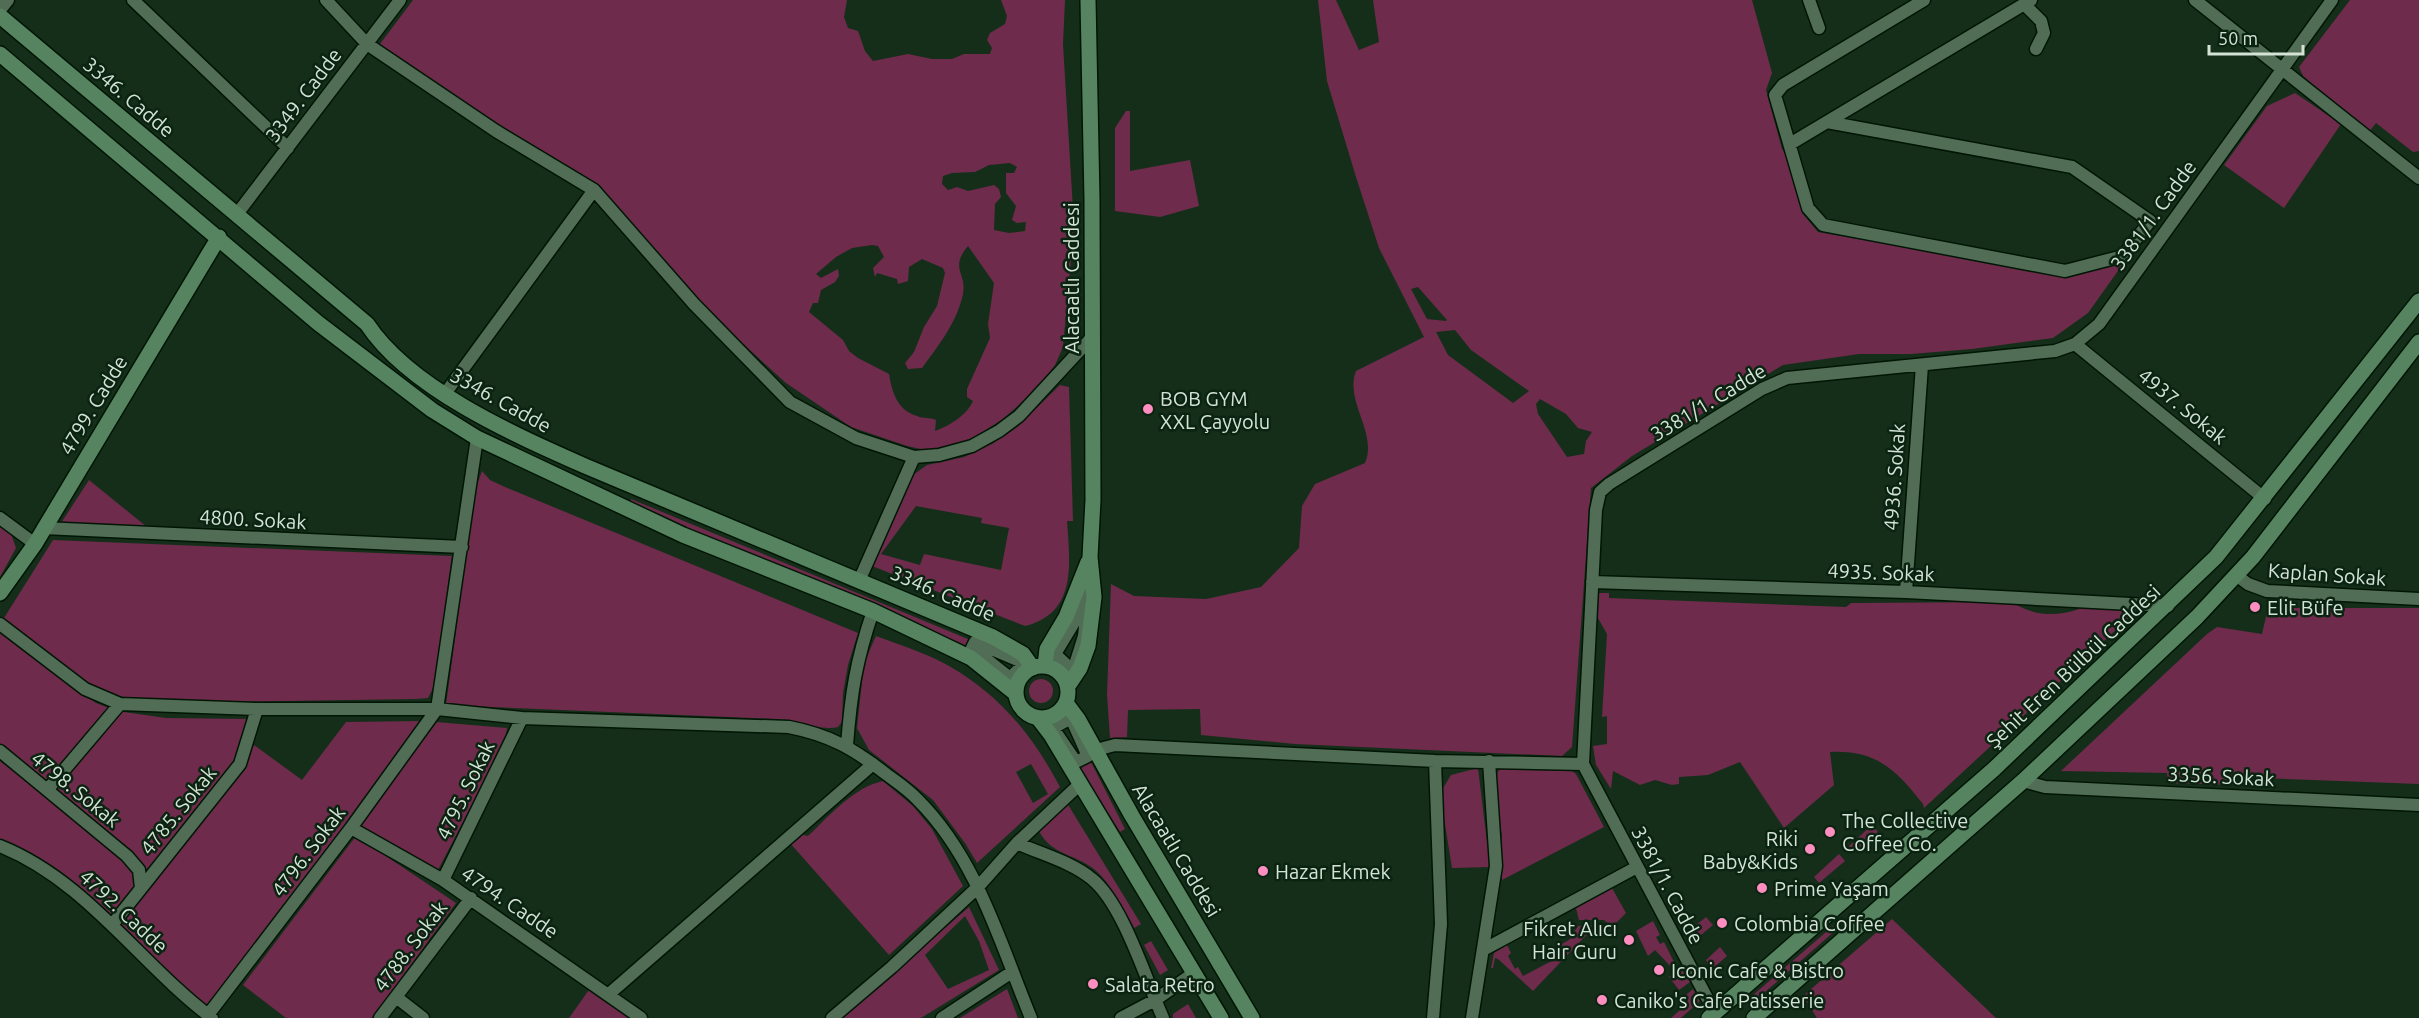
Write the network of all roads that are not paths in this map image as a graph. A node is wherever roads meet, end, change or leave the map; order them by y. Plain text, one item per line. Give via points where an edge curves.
1 (8, 0) edge
2 (133, 0) edge
3 (326, 0) edge
4 (400, 0) edge
5 (1088, 0) edge
6 (1809, 0) edge
7 (2195, 0) edge
8 (2332, 0) edge
9 (1919, 1) edge
10 (2027, 2) edge
11 (0, 10) edge
12 (0, 16) edge
13 (1819, 28) dead end
14 (367, 44) junction
15 (2036, 49) dead end
16 (0, 54) edge
17 (2281, 69) junction
18 (1827, 122) junction
19 (1790, 144) junction
20 (288, 148) junction
21 (2419, 178) edge
22 (594, 190) junction
23 (237, 214) junction
24 (219, 237) junction
25 (2419, 301) edge
26 (1093, 336) junction
27 (2419, 342) edge
28 (2076, 344) junction
29 (1922, 365) junction
30 (444, 395) junction
31 (477, 438) junction
32 (914, 457) junction
33 (2265, 499) junction
34 (0, 518) edge
35 (43, 528) junction
36 (35, 543) junction
37 (462, 547) junction
38 (1090, 557) junction
39 (2216, 557) junction
40 (2236, 575) junction
41 (859, 581) junction
42 (1592, 582) junction
43 (1906, 592) junction
44 (0, 593) edge
45 (2419, 599) edge
46 (2168, 606) junction
47 (873, 611) junction
48 (0, 624) edge
49 (1033, 666) junction
50 (1073, 671) joint
51 (1068, 686) junction
52 (1016, 694) junction
53 (120, 704) junction
54 (437, 709) junction
55 (257, 710) junction
56 (1069, 711) junction
57 (522, 718) junction
58 (1038, 718) junction
59 (847, 745) junction
60 (1096, 750) junction
61 (0, 751) edge
62 (1435, 761) junction
63 (1489, 761) junction
64 (873, 764) junction
65 (1583, 764) junction
66 (2023, 781) junction
67 (1080, 784) junction
68 (48, 789) junction
69 (2419, 805) edge
70 (351, 828) junction
71 (1017, 843) junction
72 (0, 846) edge
73 (1637, 867) junction
74 (443, 880) junction
75 (978, 887) junction
76 (141, 888) junction
77 (471, 898) junction
78 (1848, 898) junction
79 (1867, 919) junction
80 (112, 925) junction
81 (1483, 950) junction
82 (1012, 972) junction
83 (1194, 973) junction
84 (609, 994) junction
85 (396, 997) junction
86 (1155, 1000) junction
87 (210, 1016) edge
88 (1712, 1016) edge
89 (380, 1018) edge
90 (423, 1018) edge
91 (641, 1018) edge
92 (832, 1018) edge
93 (942, 1018) edge
94 (1031, 1018) edge
95 (1121, 1018) edge
96 (1163, 1018) edge
97 (1221, 1018) edge
98 (1252, 1018) edge
99 (1433, 1018) edge
100 (1472, 1018) edge
101 (1754, 1018) edge

1 - 11 street
2 - 20 street
3 - 14 street
4 - 14 street, 3349. Cadde
5 - 26 main road, Alacaatlı Caddesi
6 - 13 street
7 - 17 street
8 - 17 street, 3381/1. Cadde
9 - 19 street via 1783,85 1775,95
10 - 15 street via 2044,33
10 - 18 street
12 - 23 main road, 3346. Cadde
14 - 20 street, 3349. Cadde
14 - 22 street via 496,131
16 - 24 main road
17 - 21 street
17 - 28 street, 3381/1. Cadde via 2099,324
18 - 19 street
18 - 19 street via 2072,167 2150,220 2123,256 2065,271 1823,225 1808,208
20 - 23 street, 3349. Cadde
22 - 30 street
22 - 32 street via 694,304 790,402 856,438
23 - 30 main road, 3346. Cadde via 367,324 381,346
24 - 31 main road via 349,348
24 - 35 main road, 4799. Cadde
25 - 33 main road, Şehit Eren Bülbül Caddesi
26 - 32 street via 1035,400 999,431 972,446
26 - 38 main road, Alacaatlı Caddesi
27 - 40 main road
28 - 29 street, 3381/1. Cadde via 2055,351
28 - 33 street, 4937. Sokak
29 - 42 street, 3381/1. Cadde via 1804,375 1779,381 1609,484 1600,492 1596,510
29 - 43 street, 4936. Sokak
30 - 41 main road, 3346. Cadde via 525,440
31 - 37 street
31 - 47 main road via 683,535
32 - 41 street
33 - 39 main road, Şehit Eren Bülbül Caddesi
34 - 36 street
35 - 36 main road, 4799. Cadde
35 - 37 street, 4800. Sokak
36 - 44 main road, 4799. Cadde
37 - 54 street
38 - 49 main road, Alacaatlı Caddesi via 1076,596 1047,649
38 - 51 main road, Alacaatlı Caddesi via 1094,597 1090,635 1080,668
39 - 40 main road
39 - 46 main road, Şehit Eren Bülbül Caddesi
40 - 45 street, Kaplan Sokak via 2267,591
40 - 66 main road via 2197,617
41 - 49 main road, 3346. Cadde via 1008,644
42 - 43 street, 4935. Sokak
42 - 65 street, 3381/1. Cadde
43 - 46 street, 4935. Sokak
46 - 78 main road, Şehit Eren Bülbül Caddesi
47 - 52 main road via 971,658
47 - 59 street via 857,657
48 - 53 street via 85,689
49 - 51 main road via 1061,674
49 - 52 main road via 1022,676
50 - 50 street via 1056,654 1078,616 1086,583 1090,584 1084,636
51 - 56 main road
52 - 58 main road via 1024,711
53 - 55 street
53 - 68 street
54 - 55 street
54 - 57 street
54 - 70 street, 4796. Sokak
55 - 76 street, 4785. Sokak via 240,764
56 - 58 main road
56 - 60 main road, Alacaatlı Caddesi
57 - 59 street via 789,727
57 - 74 street, 4795. Sokak
58 - 67 main road
59 - 64 street
60 - 62 street via 1116,745
60 - 98 main road, Alacaatlı Caddesi
61 - 68 street, 4798. Sokak
62 - 63 street
62 - 99 street via 1441,924
63 - 65 street
63 - 81 street via 1496,866
64 - 75 street via 918,799 936,820
64 - 84 street
65 - 73 street, 3381/1. Cadde
66 - 69 street, 3356. Sokak via 2045,787
66 - 79 main road
67 - 71 street
67 - 83 main road
68 - 76 street, 4798. Sokak via 134,863
70 - 74 street, 4794. Cadde
70 - 87 street, 4796. Sokak
71 - 75 street
71 - 86 street via 1079,870 1101,887 1133,947
72 - 80 street, 4792. Cadde via 53,873
73 - 81 street
73 - 88 street, 3381/1. Cadde
74 - 77 street, 4794. Cadde
75 - 82 street
75 - 92 street
76 - 80 street, 4785. Sokak
77 - 84 street, 4794. Cadde
77 - 85 street, 4788. Sokak
78 - 79 main road
78 - 88 main road, Şehit Eren Bülbül Caddesi
79 - 101 main road
80 - 87 street, 4792. Cadde
81 - 100 street
82 - 93 street
82 - 94 street
83 - 86 street
83 - 97 main road
84 - 91 street, 4794. Cadde
85 - 89 street, 4788. Sokak
85 - 90 street
86 - 95 street
86 - 96 street

